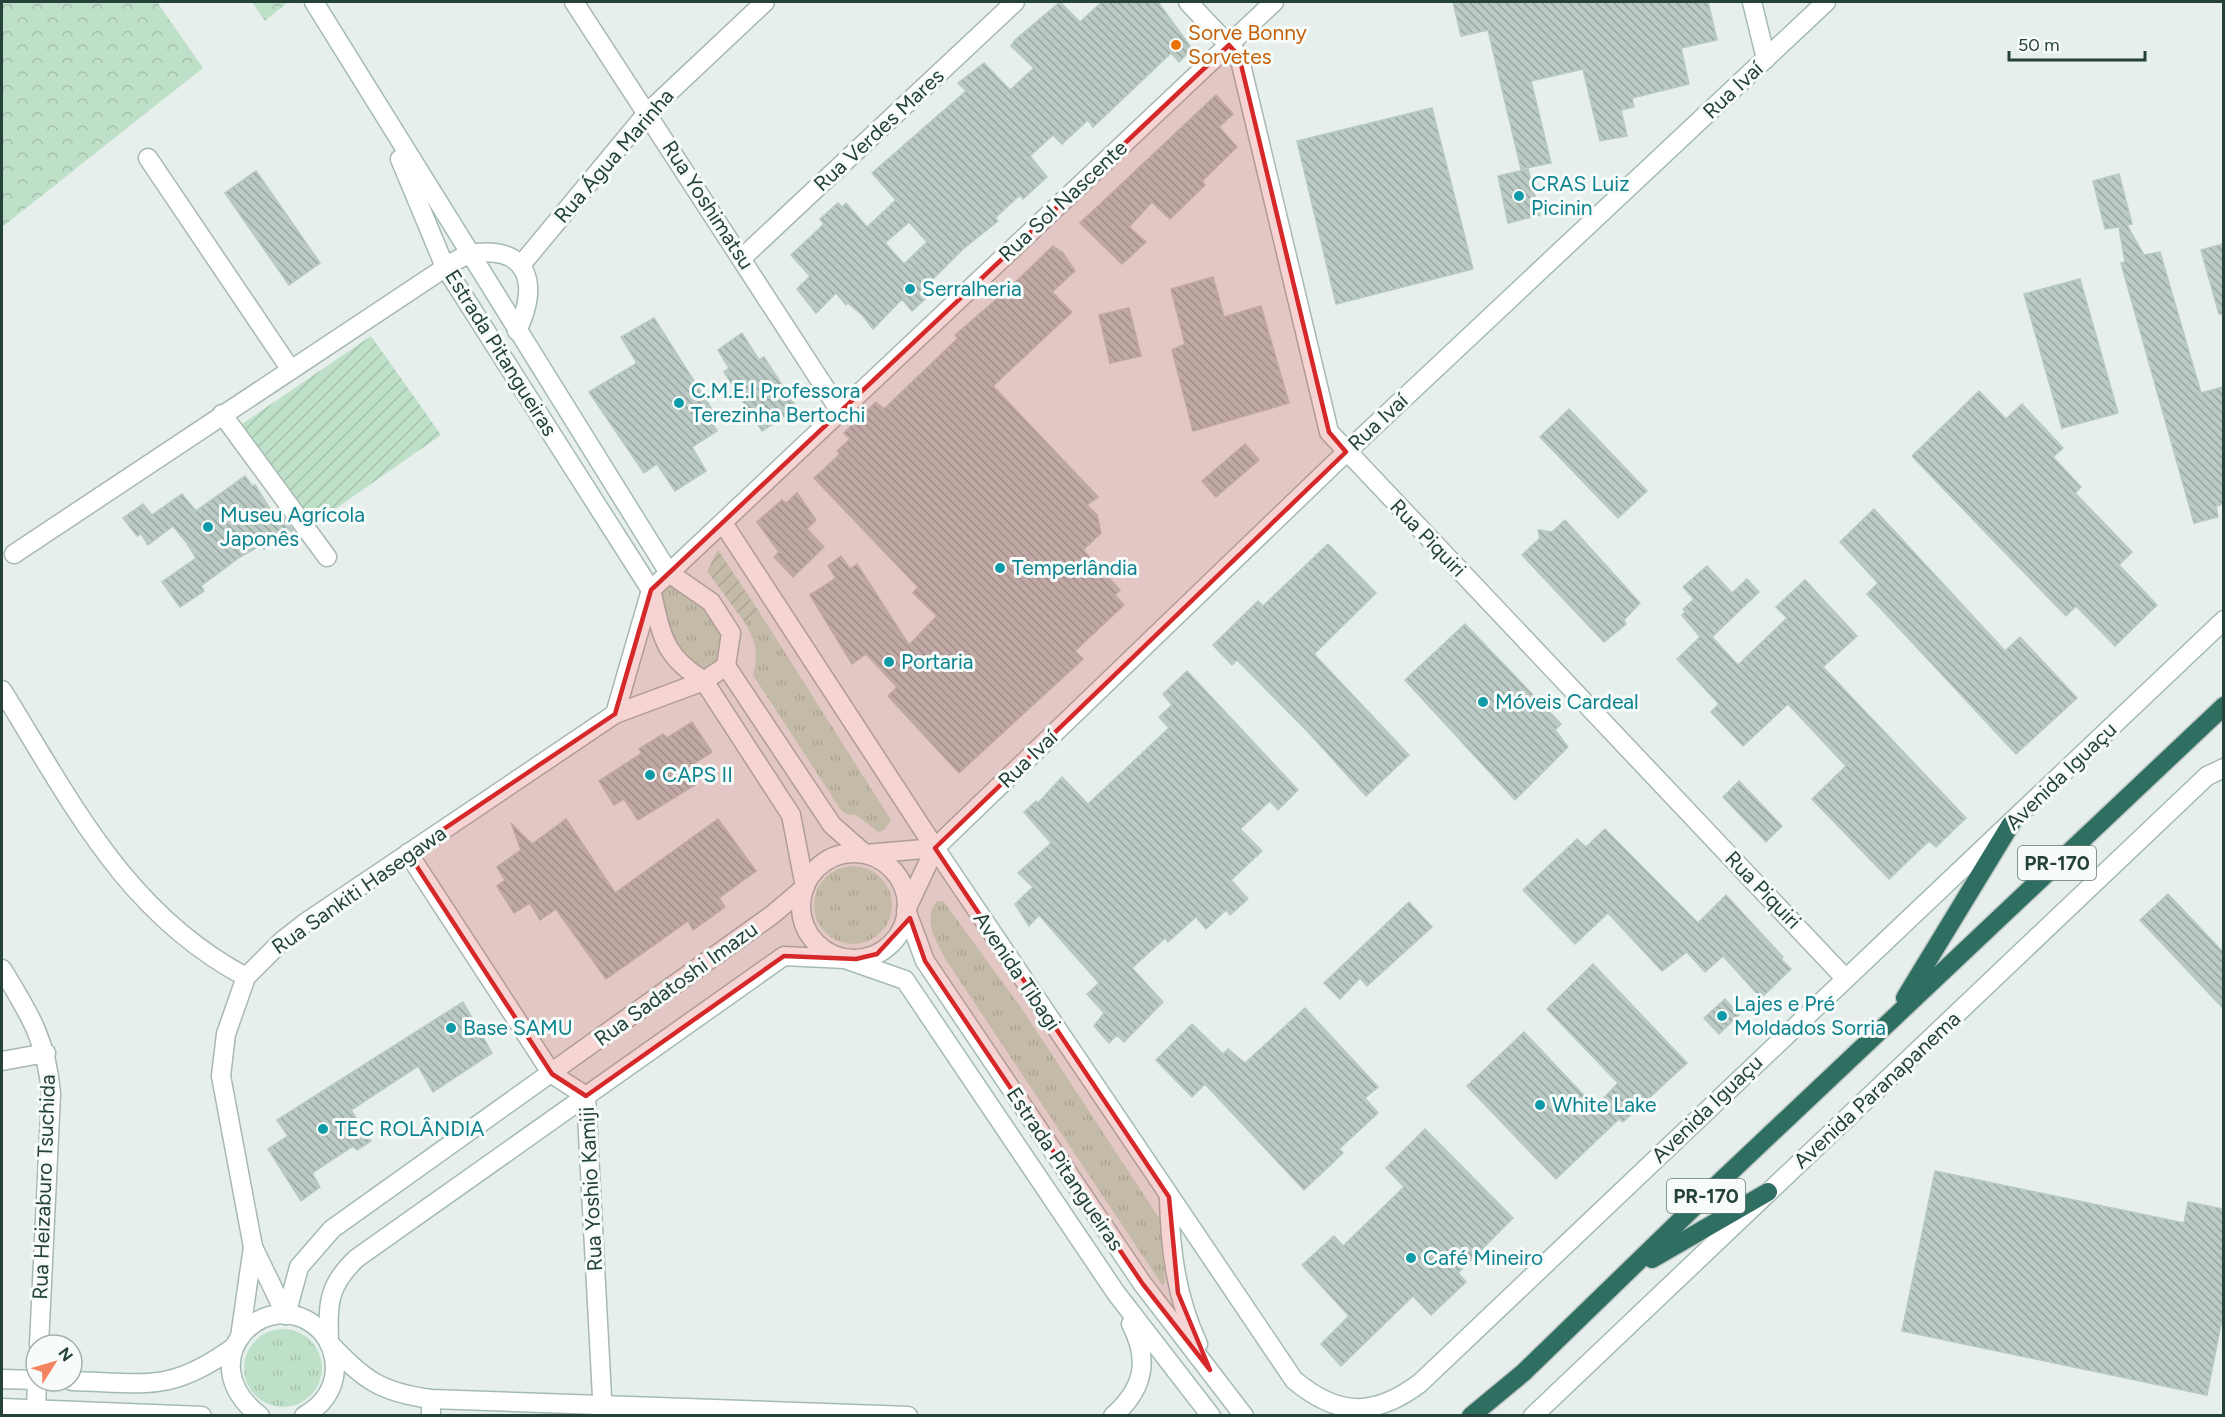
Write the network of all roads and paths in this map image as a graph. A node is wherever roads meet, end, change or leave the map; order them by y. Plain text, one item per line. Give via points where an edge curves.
1 (314, 2) edge
2 (574, 2) edge
3 (765, 2) edge
4 (1015, 2) edge
5 (1188, 2) edge
6 (1274, 2) edge
7 (1752, 2) edge
8 (1826, 2) edge
9 (1229, 45) junction
10 (1766, 59) junction
11 (376, 102) junction
12 (647, 112) junction
13 (148, 158) dead end
14 (469, 254) junction
15 (742, 258) junction
16 (520, 265) junction
17 (445, 267) junction
18 (517, 331) junction
19 (291, 370) junction
20 (840, 411) junction
21 (222, 414) junction
22 (1346, 452) junction
23 (723, 523) junction
24 (14, 554) dead end
25 (327, 557) dead end
26 (669, 573) junction
27 (651, 590) junction
28 (2223, 620) edge
29 (726, 666) junction
30 (704, 681) junction
31 (2, 690) edge
32 (2223, 706) edge
33 (615, 714) junction
34 (2223, 768) edge
35 (2011, 824) junction
36 (935, 848) junction
37 (408, 853) junction
38 (865, 855) junction
39 (805, 886) junction
40 (906, 910) junction
41 (845, 958) junction
42 (2, 969) edge
43 (246, 977) junction
44 (1845, 978) junction
45 (1891, 1020) junction
46 (46, 1053) junction
47 (2, 1061) edge
48 (552, 1074) junction
49 (586, 1096) junction
50 (1768, 1192) junction
51 (1168, 1197) junction
52 (253, 1246) junction
53 (1629, 1272) junction
54 (1116, 1293) junction
55 (286, 1315) junction
56 (40, 1333) edge
57 (237, 1342) junction
58 (329, 1343) junction
59 (1210, 1370) junction
60 (1523, 1373) junction
61 (2, 1378) edge
62 (24, 1379) edge
63 (84, 1381) edge
64 (37, 1393) edge
65 (1330, 1405) joint
66 (431, 1407) edge
67 (2, 1408) edge
68 (36, 1409) junction
69 (604, 1410) edge
70 (770, 1413) edge
71 (202, 1416) edge
72 (260, 1416) edge
73 (304, 1416) edge
74 (908, 1416) edge
75 (1113, 1416) edge
76 (1211, 1416) edge
77 (1244, 1416) edge
78 (1471, 1416) edge
79 (1488, 1416) edge
80 (1533, 1416) edge

1 - 11 street, Estrada Pitangueiras
2 - 12 street, Rua Yoshimatsu
3 - 12 street, Rua Água Marinha
4 - 15 street, Rua Verdes Mares
5 - 9 street, Rua Piquiri
6 - 9 street, Rua Sol Nascente
7 - 10 street
8 - 10 street, Rua Ivaí
9 - 20 street, Rua Sol Nascente
9 - 22 street, Rua Piquiri via 1239,56 1329,432
10 - 22 street, Rua Ivaí
11 - 14 street, Estrada Pitangueiras
11 - 17 street, Estrada Pitangueiras
12 - 15 street, Rua Yoshimatsu
12 - 16 street, Rua Água Marinha
13 - 19 street
14 - 16 street via 496,252
14 - 17 street
14 - 18 street, Estrada Pitangueiras
15 - 20 street, Rua Yoshimatsu
16 - 18 street via 528,280 529,301
17 - 19 street
17 - 27 street, Estrada Pitangueiras
18 - 26 street, Estrada Pitangueiras
19 - 21 street
20 - 23 street, Rua Sol Nascente
21 - 24 street
21 - 25 street
22 - 36 street, Rua Ivaí
22 - 44 street, Rua Piquiri
23 - 26 street, Rua Sol Nascente
23 - 36 street, Avenida Tibagi
26 - 27 street, Rua Sol Nascente
26 - 29 street via 711,602 731,633
27 - 30 street, Estrada Pitangueiras via 663,638 681,666
27 - 33 street
28 - 35 street, Avenida Iguaçu
29 - 30 street, Rua Sankiti Hasegawa
29 - 38 street via 832,825
30 - 33 street, Rua Sankiti Hasegawa
30 - 39 street via 791,815
31 - 43 street via 94,838 137,893 186,940
32 - 45 highway, PR-170
33 - 37 street, Rua Sankiti Hasegawa
34 - 50 street, Avenida Paranapanema via 2207,776
35 - 44 street, Avenida Iguaçu
35 - 45 highway
36 - 38 street
36 - 40 street, Rua Ivaí
36 - 51 street, Avenida Tibagi
37 - 43 street, Rua Sankiti Hasegawa via 282,940
37 - 48 street, Rua Yoshio Kamiji
38 - 39 street via 834,857 816,869
38 - 40 street via 892,870 904,889
39 - 41 street via 802,917 810,936 825,951
39 - 48 street, Rua Sadatoshi Imazu via 772,915
40 - 41 street via 901,931 887,948 867,958
40 - 59 street, Estrada Pitangueiras via 925,961 1142,1283
41 - 49 street, Rua Sadatoshi Imazu via 784,956
41 - 54 street, Estrada Pitangueiras via 905,980
42 - 46 street, Rua Heizaburo Tsuchida via 33,1019
43 - 52 street, Rua Sankiti Hasegawa via 229,1025 221,1076
44 - 65 street, Avenida Iguaçu via 1406,1395 1384,1406 1349,1410
45 - 53 highway, PR-170
46 - 47 street
46 - 56 street, Rua Heizaburo Tsuchida via 51,1094
48 - 49 street, Rua Yoshio Kamiji
48 - 55 street, Rua Sadatoshi Imazu via 332,1229 299,1267
49 - 58 street, Rua Sadatoshi Imazu via 344,1270 328,1303
49 - 69 street, Rua Yoshio Kamiji
50 - 53 highway
50 - 80 street, Avenida Paranapanema
51 - 59 street via 1178,1293
51 - 65 street, Avenida Tibagi via 1294,1380
52 - 55 street, Rua Sankiti Hasegawa
52 - 57 street, Rua Sankiti Hasegawa
53 - 60 highway, PR-170
54 - 75 street via 1140,1342 1142,1371 1129,1401
54 - 76 street, Estrada Pitangueiras
55 - 57 street via 255,1323
55 - 58 street via 316,1326
57 - 63 street via 208,1366 179,1379 156,1384
57 - 72 street, Rua Sankiti Hasegawa via 231,1366 234,1386 244,1403
58 - 66 street via 376,1385
58 - 73 street, Rua Sadatoshi Imazu via 335,1364 332,1385 321,1403
59 - 77 street, Estrada Pitangueiras
60 - 78 highway, PR-170
60 - 79 highway, PR-170
61 - 62 street
64 - 68 street
66 - 69 street
67 - 68 street
68 - 71 street
69 - 70 street
70 - 74 street

